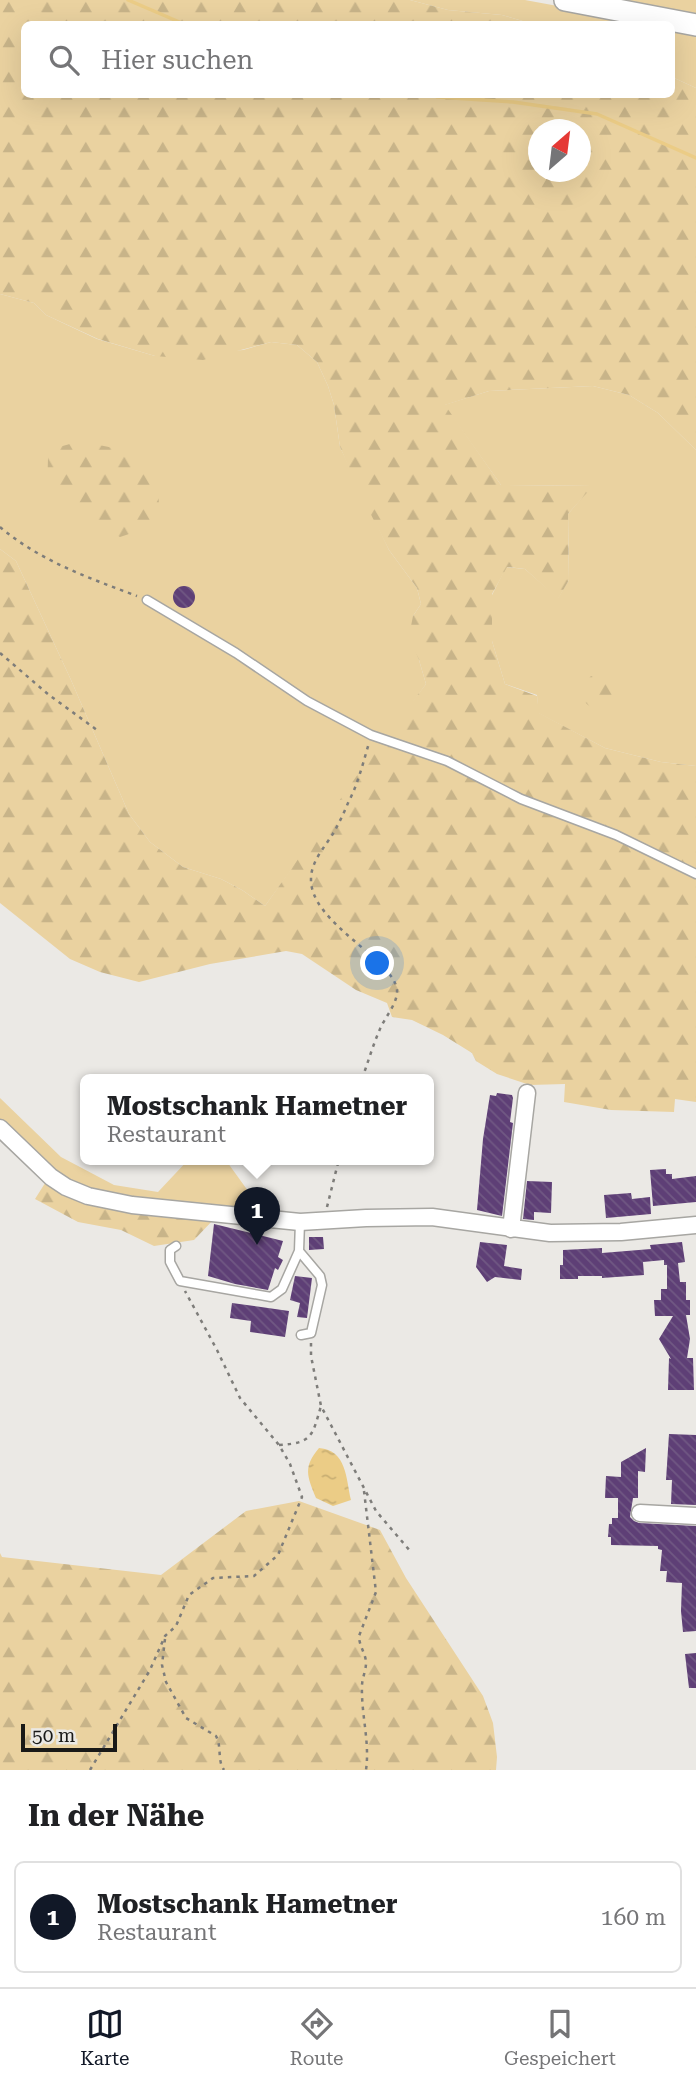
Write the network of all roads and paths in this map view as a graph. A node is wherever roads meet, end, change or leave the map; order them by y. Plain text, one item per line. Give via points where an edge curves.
1 (565, 0) edge
2 (696, 25) edge
3 (0, 527) edge
4 (147, 600) joint
5 (0, 653) edge
6 (97, 730) dead end
7 (371, 736) junction
8 (696, 874) edge
9 (364, 1074) edge
10 (527, 1093) dead end
11 (0, 1128) edge
12 (338, 1165) edge
13 (327, 1221) junction
14 (300, 1222) junction
15 (696, 1225) edge
16 (511, 1229) junction
17 (176, 1246) dead end
18 (299, 1251) junction
19 (180, 1281) junction
20 (311, 1333) junction
21 (301, 1335) dead end
22 (321, 1406) junction
23 (279, 1445) junction
24 (364, 1491) junction
25 (640, 1513) dead end
26 (696, 1516) edge
27 (411, 1552) dead end
28 (165, 1636) junction
29 (90, 1770) edge
30 (224, 1770) edge
31 (366, 1770) edge

1 - 2 street
3 - 4 path via 66,568
4 - 7 lane
5 - 6 path
7 - 8 lane via 447,761 520,799 616,835
7 - 9 path via 350,801 311,876 318,903 386,970 397,989
10 - 16 street
11 - 14 street via 51,1177 88,1196 132,1205
12 - 13 path
13 - 14 street
13 - 16 street via 432,1217
14 - 18 lane
15 - 16 street via 587,1234
17 - 19 lane via 170,1250 170,1262
18 - 19 lane via 282,1289 271,1297
18 - 20 lane via 322,1285
19 - 23 path via 240,1398
20 - 21 lane
20 - 22 path
22 - 23 path via 308,1439
22 - 24 path
23 - 28 path via 302,1497 278,1555 254,1576 213,1578 189,1595 176,1626
24 - 27 path
24 - 31 path via 376,1592 359,1636 366,1661 362,1685 369,1753
25 - 26 street
28 - 29 path via 150,1670
28 - 30 path via 162,1665 166,1682 186,1718 216,1736

